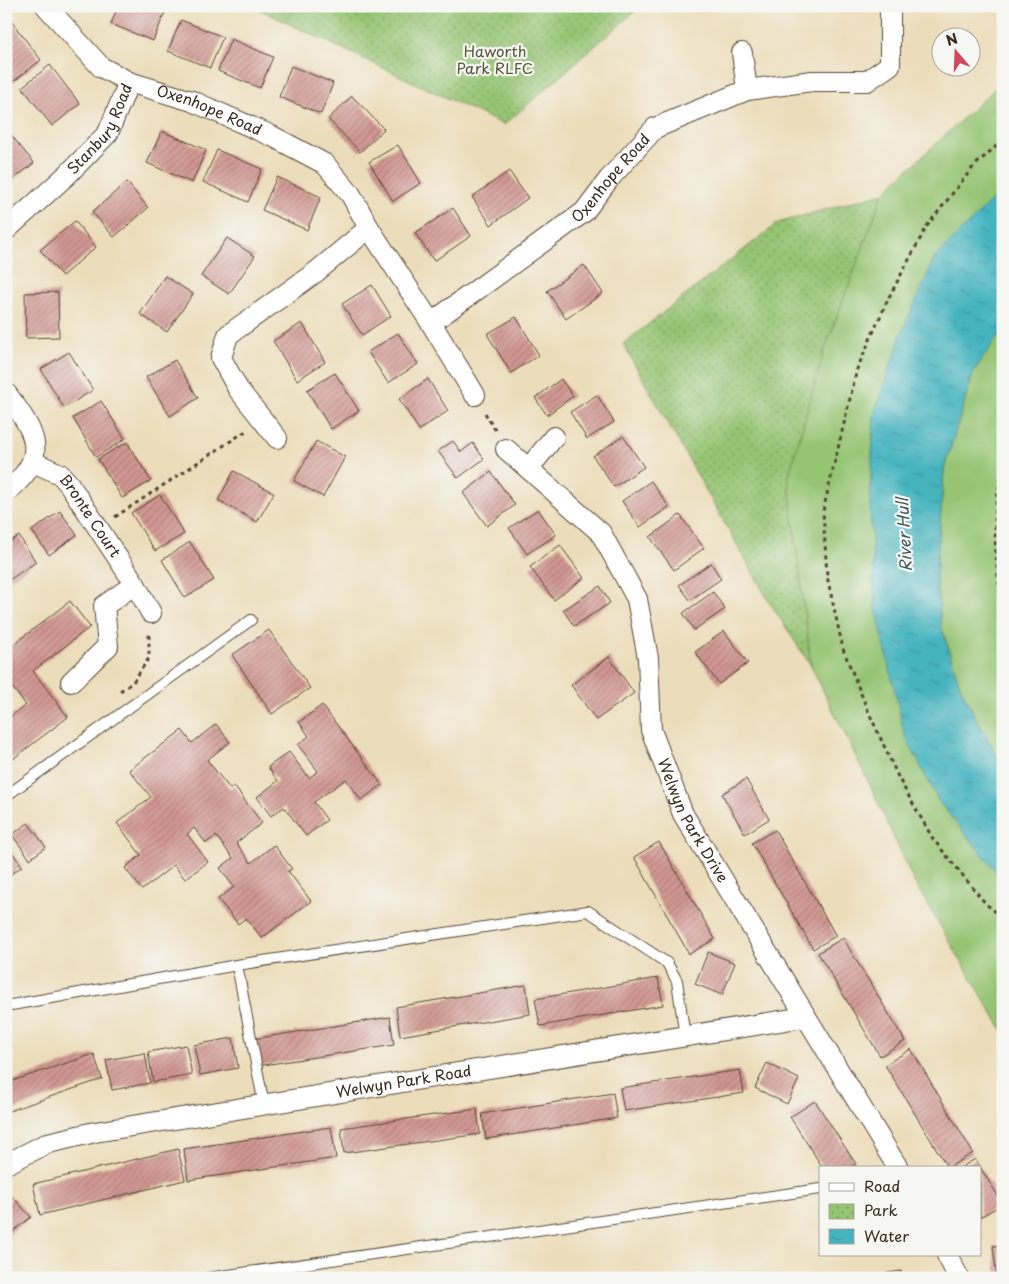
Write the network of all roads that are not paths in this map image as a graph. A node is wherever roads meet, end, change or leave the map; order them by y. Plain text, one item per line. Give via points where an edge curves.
1 (46, 6) edge
2 (890, 6) edge
3 (742, 53) dead end
4 (129, 82) junction
5 (746, 90) junction
6 (369, 228) junction
7 (6, 230) edge
8 (431, 323) junction
9 (6, 393) edge
10 (475, 395) road end
11 (554, 437) dead end
12 (277, 438) dead end
13 (506, 449) road end
14 (33, 462) junction
15 (529, 468) junction
16 (6, 492) edge
17 (135, 584) junction
18 (151, 613) road end
19 (251, 620) dead end
20 (71, 682) dead end
21 (6, 796) edge
22 (237, 965) junction
23 (6, 1006) edge
24 (804, 1016) junction
25 (685, 1037) junction
26 (264, 1105) junction
27 (6, 1164) edge
28 (897, 1166) edge
29 (819, 1189) edge
30 (948, 1256) edge
31 (208, 1278) edge
32 (959, 1278) edge

1 - 4 street, Stanbury Road via 101,67
2 - 5 street, Oxenhope Road via 890,65 867,81 812,81
3 - 5 street
4 - 6 street, Oxenhope Road via 192,101 272,136 325,164 351,195
4 - 7 street, Stanbury Road via 108,133
5 - 8 street, Oxenhope Road via 655,128 584,212 506,259
6 - 8 street, Oxenhope Road
6 - 12 street via 316,272 228,335 221,358 238,389
8 - 10 street, Oxenhope Road
9 - 14 street via 31,430 36,446
11 - 15 street
13 - 15 street, Welwyn Park Drive
14 - 16 street via 26,476
14 - 17 street, Bronte Court via 60,474
15 - 24 street, Welwyn Park Drive via 601,533 638,599 648,658 651,730 683,814
17 - 18 street, Bronte Court
17 - 20 street via 104,606 108,646
19 - 21 lane
22 - 23 lane
22 - 25 lane via 588,911 667,963 677,981
22 - 26 lane
24 - 25 street, Welwyn Park Road
24 - 28 street, Welwyn Park Drive
25 - 26 street, Welwyn Park Road
26 - 27 street, Welwyn Park Road via 95,1132 48,1143
29 - 31 lane
30 - 32 street

